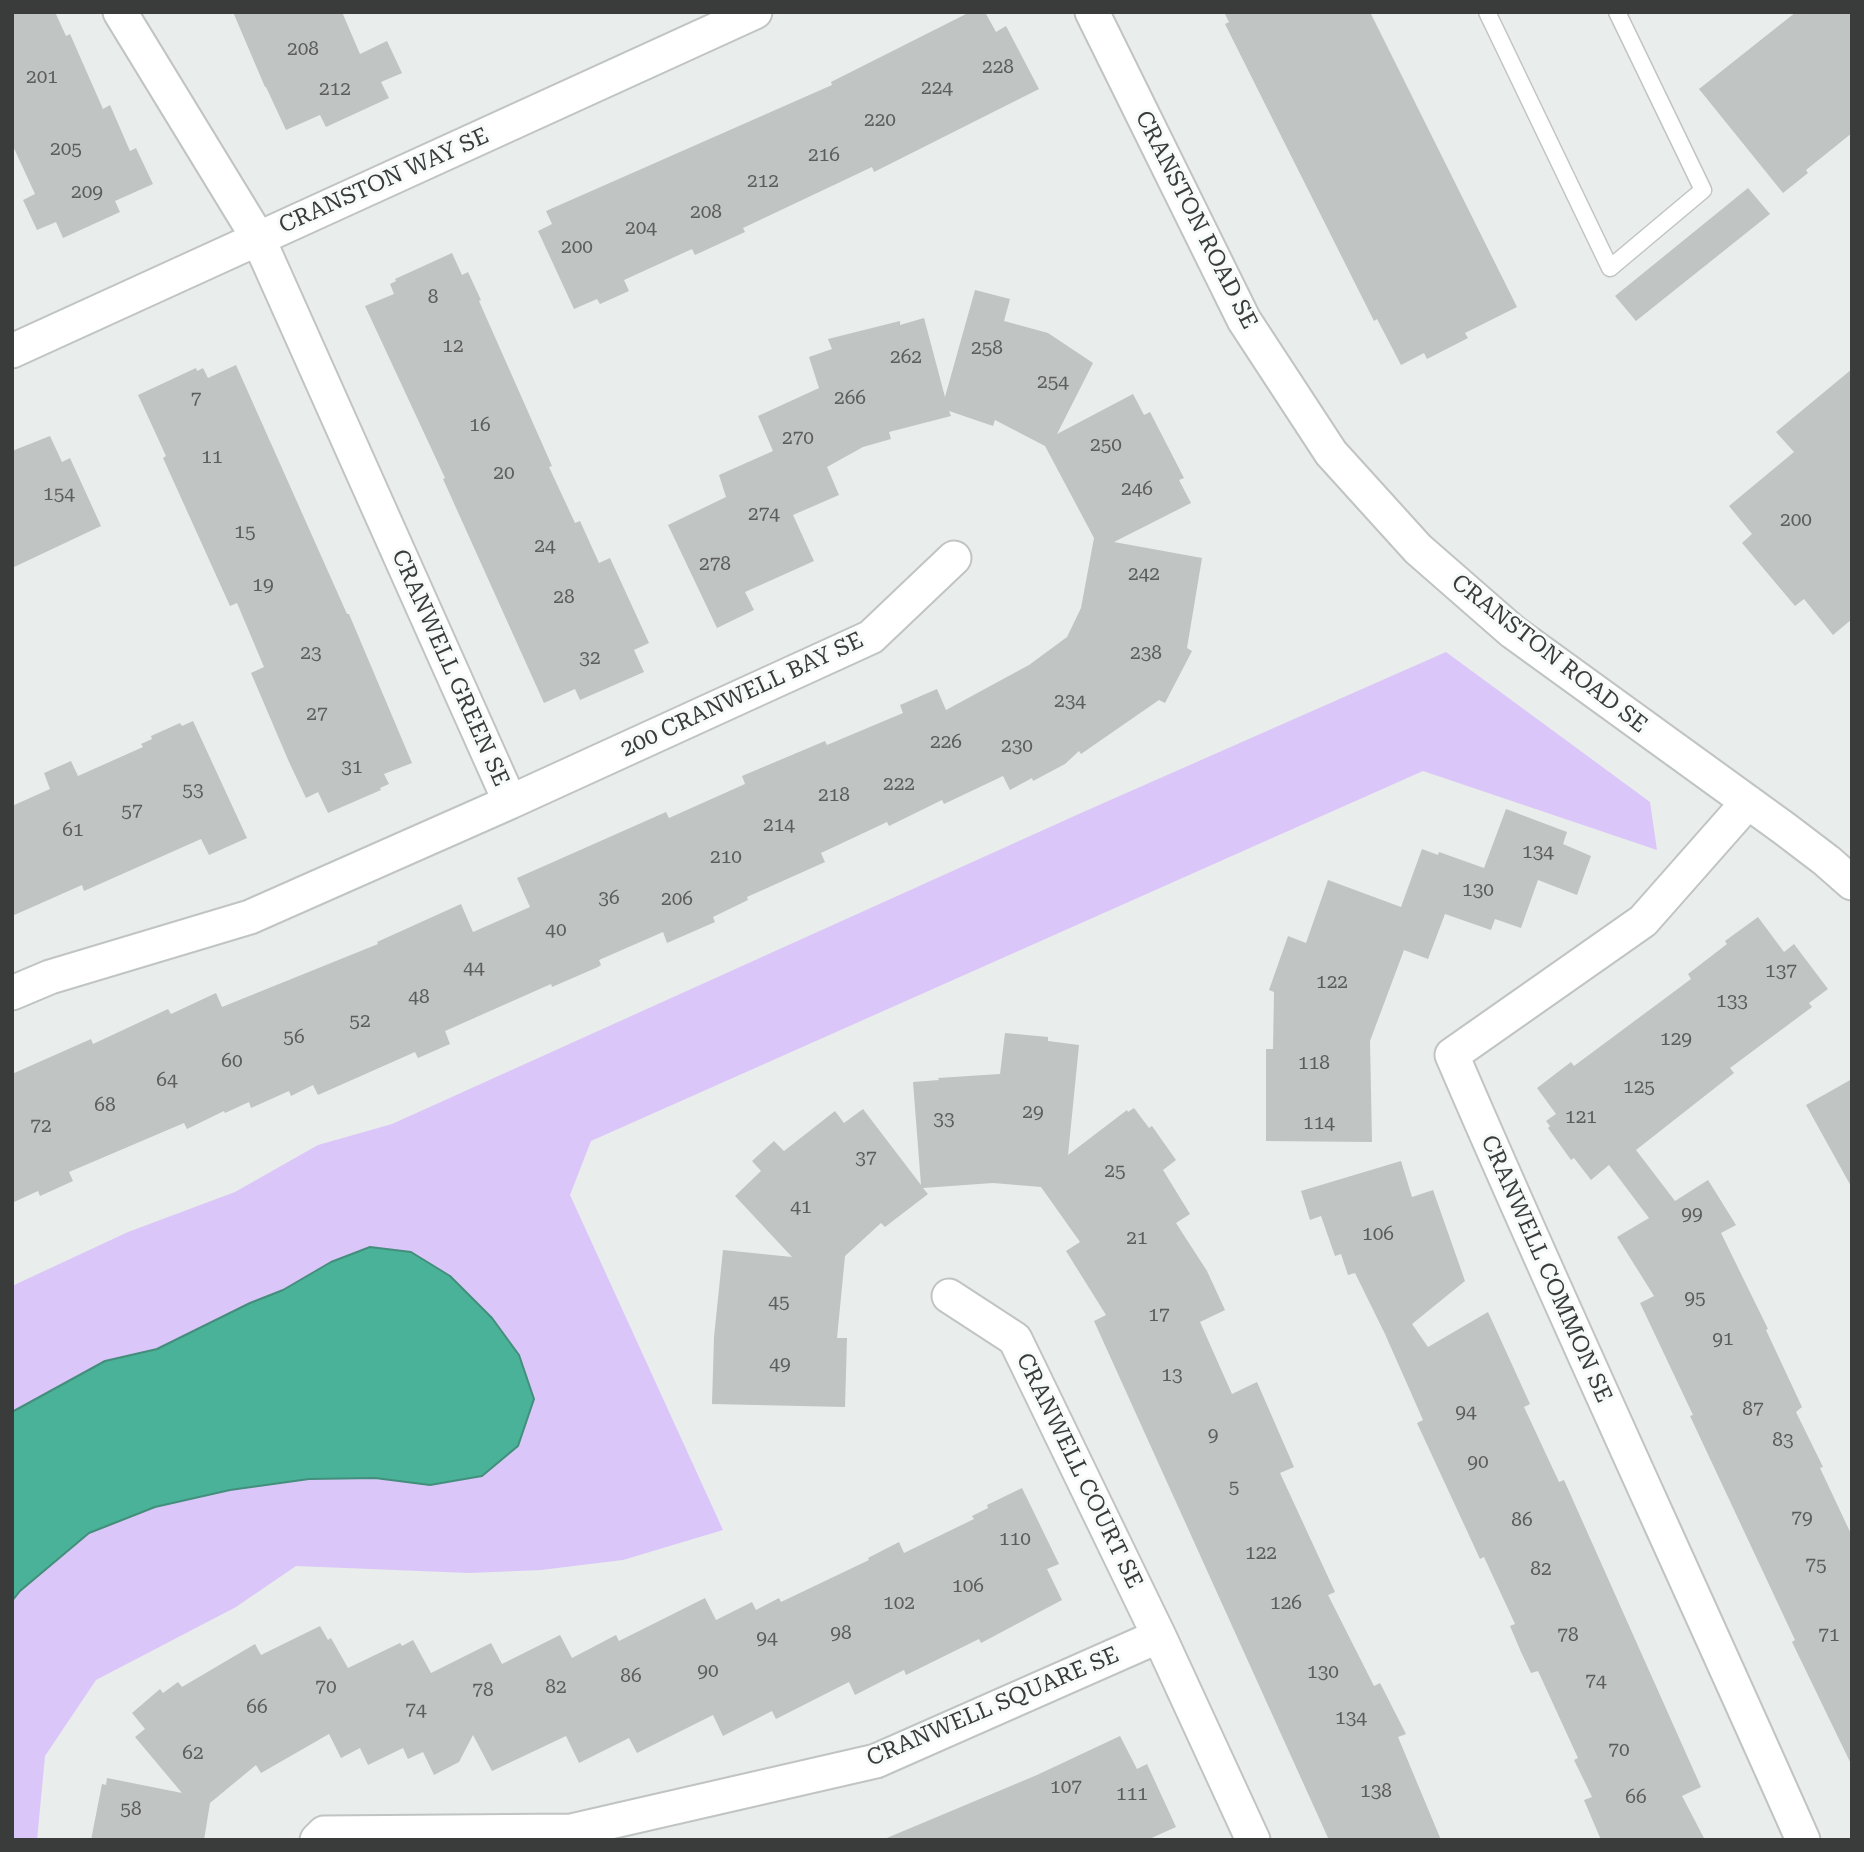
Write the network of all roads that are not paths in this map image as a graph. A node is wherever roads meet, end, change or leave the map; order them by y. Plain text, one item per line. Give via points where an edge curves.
1 (120, 12) edge
2 (755, 12) edge
3 (1092, 12) edge
4 (1487, 12) edge
5 (1617, 12) edge
6 (703, 24) edge
7 (258, 238) junction
8 (12, 351) edge
9 (954, 558) dead end
10 (510, 802) junction
11 (1748, 802) junction
12 (1852, 883) edge
13 (12, 993) edge
14 (949, 1296) dead end
15 (1159, 1636) junction
16 (317, 1840) edge
17 (1253, 1840) edge
18 (1803, 1840) edge

1 - 7 street, CRANWELL GREEN SE
2 - 6 street, CRANSTON WAY SE
3 - 11 street, CRANSTON ROAD SE via 1244,320 1331,453 1418,549 1513,632
4 - 5 lane via 1610,268 1703,190
6 - 7 street, CRANSTON WAY SE
7 - 8 street, CRANSTON WAY SE
7 - 10 street, CRANWELL GREEN SE
9 - 10 street, 200 CRANWELL BAY SE via 871,637
10 - 13 street, CRANWELL GREEN SE via 250,917 50,977
11 - 12 street, CRANSTON ROAD SE
11 - 18 street, CRANWELL COMMON SE via 1643,921 1452,1055
14 - 15 street, CRANWELL COURT SE via 1016,1339
15 - 16 street, CRANWELL SQUARE SE via 876,1761 571,1831 324,1833
15 - 17 street

